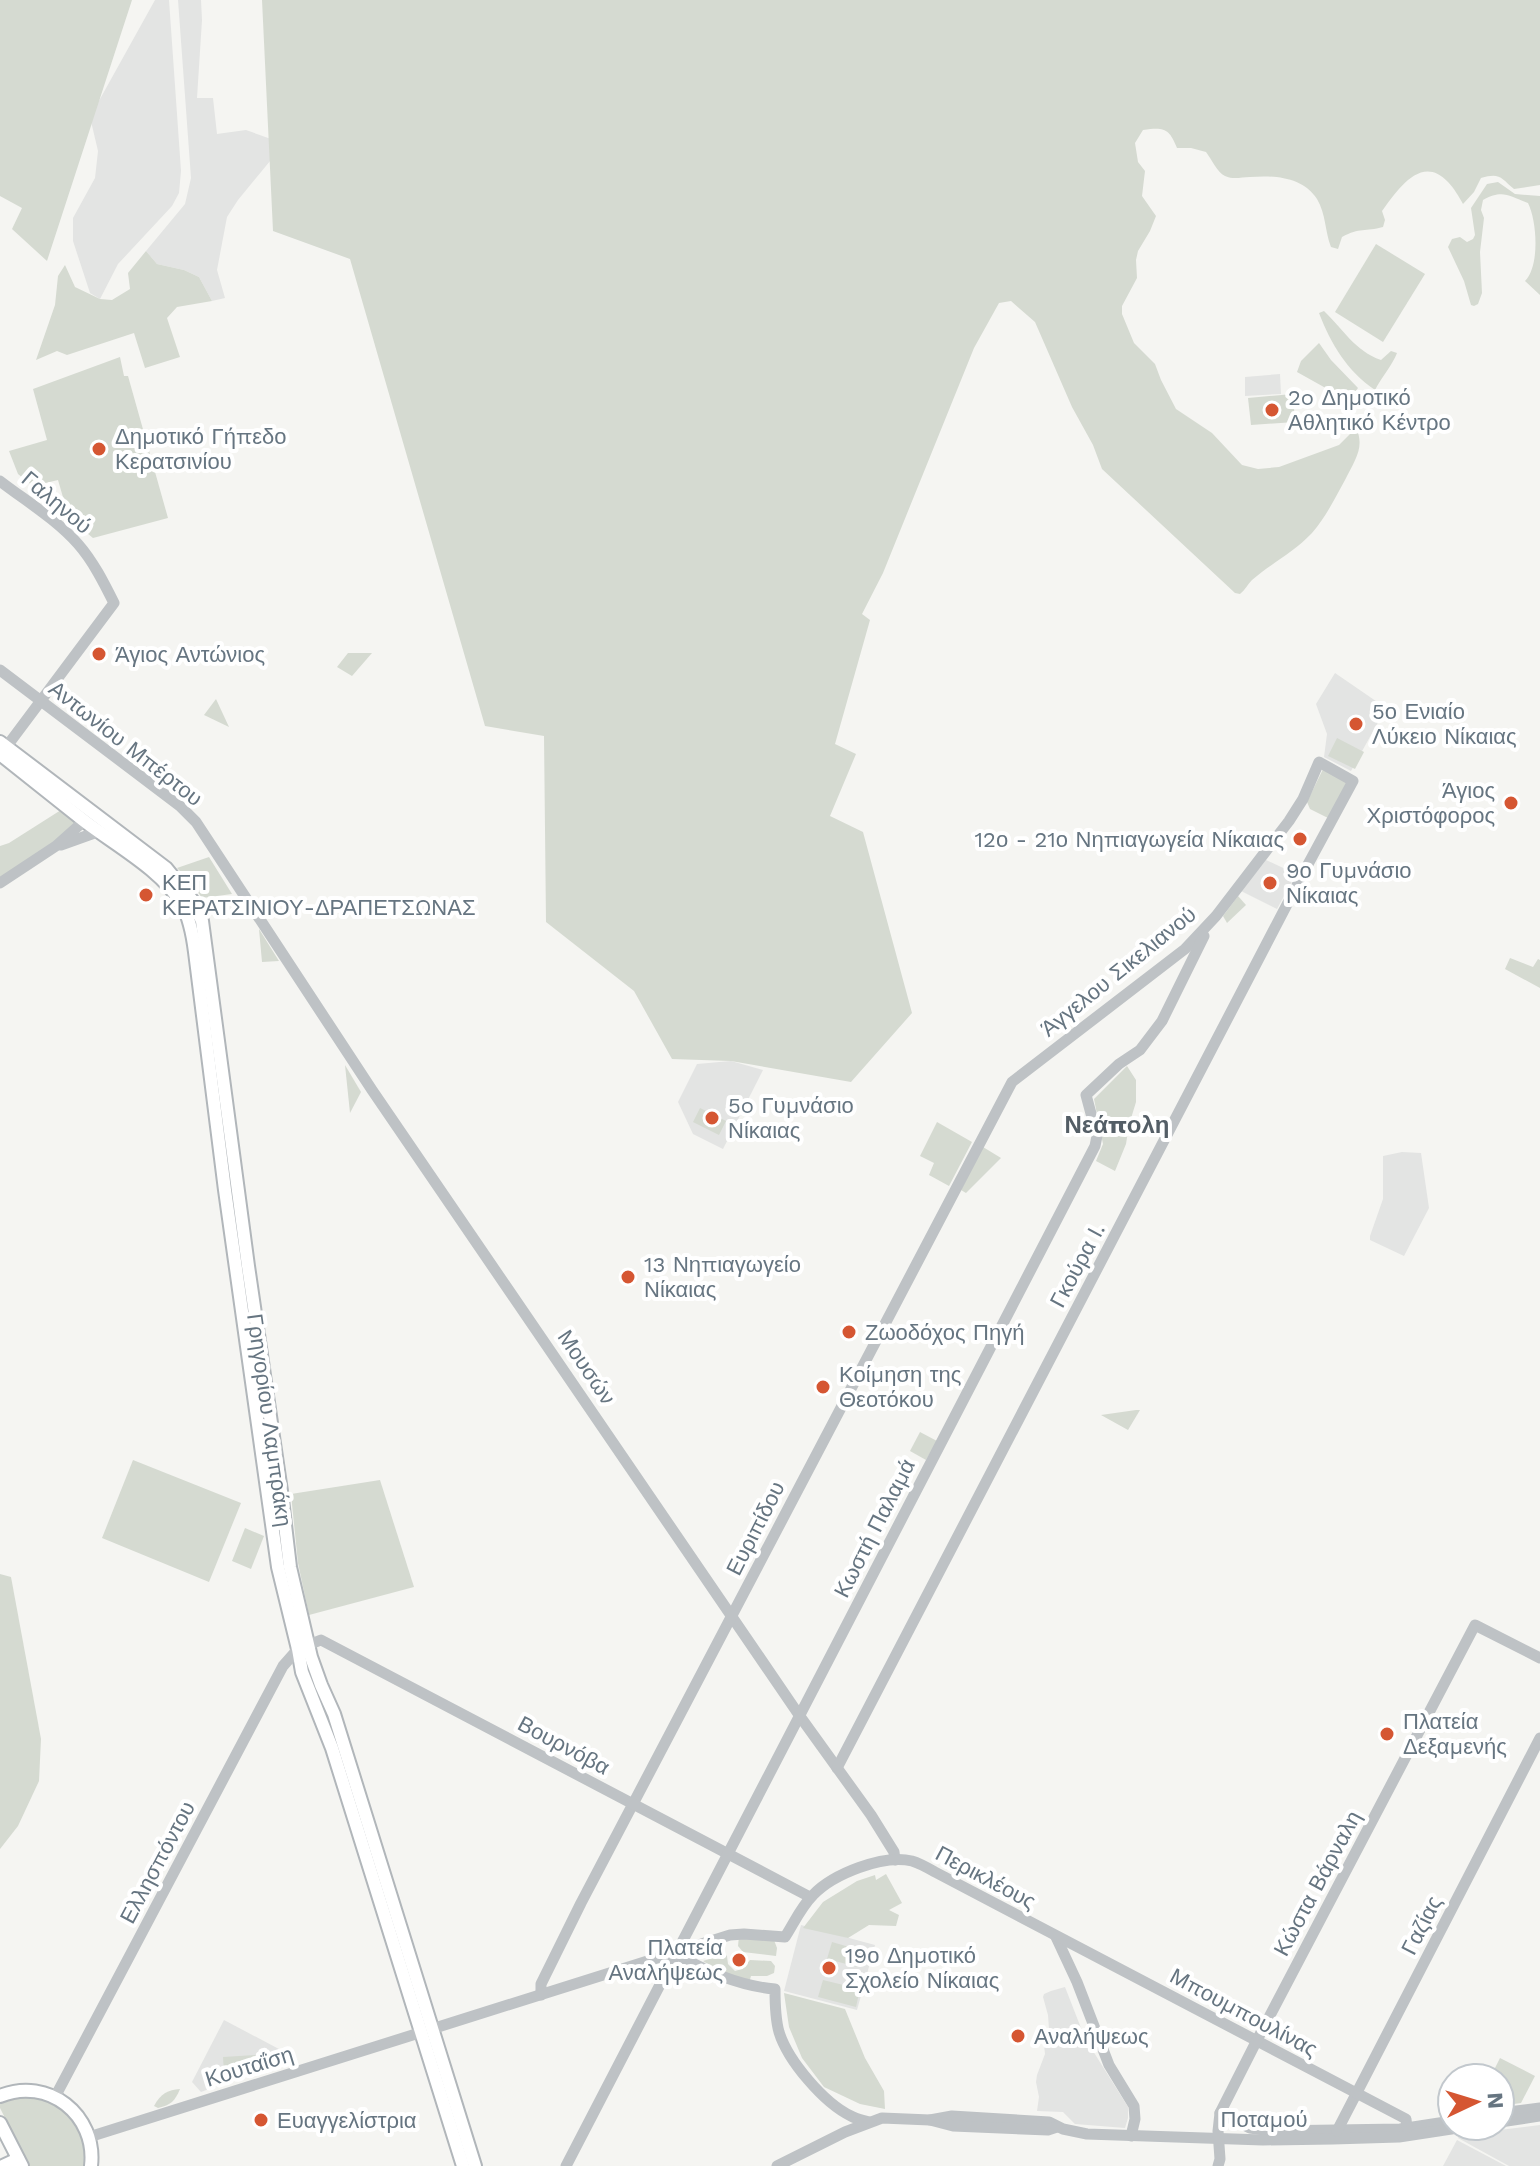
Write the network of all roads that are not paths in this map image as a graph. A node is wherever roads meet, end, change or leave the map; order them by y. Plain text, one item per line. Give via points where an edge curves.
1 (0, 481) edge
2 (0, 670) edge
3 (40, 702) junction
4 (2, 749) edge
5 (1353, 781) joint
6 (84, 821) junction
7 (100, 831) junction
8 (56, 846) junction
9 (0, 883) edge
10 (245, 896) joint
11 (1210, 924) junction
12 (1012, 1082) joint
13 (732, 1615) junction
14 (304, 1647) junction
15 (1540, 1658) edge
16 (799, 1715) junction
17 (1540, 1738) edge
18 (837, 1768) junction
19 (633, 1804) junction
20 (728, 1854) junction
21 (895, 1860) junction
22 (810, 1897) junction
23 (1055, 1937) junction
24 (676, 1954) junction
25 (541, 1995) junction
26 (427, 2031) junction
27 (1256, 2042) junction
28 (1356, 2094) junction
29 (0, 2096) edge
30 (55, 2097) junction
31 (1540, 2108) edge
32 (1516, 2111) edge
33 (1220, 2113) junction
34 (1540, 2116) edge
35 (1516, 2120) edge
36 (869, 2122) junction
37 (1436, 2122) edge
38 (0, 2123) edge
39 (1406, 2124) junction
40 (1337, 2131) junction
41 (1436, 2131) edge
42 (1131, 2136) junction
43 (89, 2137) junction
44 (1218, 2139) junction
45 (20, 2162) edge
46 (1219, 2162) edge
47 (3, 2166) edge
48 (91, 2166) edge
49 (463, 2166) edge
50 (475, 2166) edge
51 (566, 2166) edge
52 (777, 2166) edge

1 - 3 street, Γαληνού via 68,534 87,555 114,603
2 - 3 street, Αντωνίου Μπέρτου
3 - 4 street
3 - 10 street, Αντωνίου Μπέρτου via 180,806
4 - 6 main road, Γρηγορίου Λαμπράκη
4 - 14 main road, Γρηγορίου Λαμπράκη via 166,868 202,921
5 - 11 street, Άγγελου Σικελιανού via 1319,762 1299,806
5 - 18 street, Γκούρα Ι.
6 - 7 main road, Γρηγορίου Λαμπράκη
6 - 8 street
7 - 8 street
7 - 14 main road, Γρηγορίου Λαμπράκη via 168,885 189,920 278,1567
8 - 9 street
10 - 13 street, Μουσών
11 - 12 street, Άγγελου Σικελιανού
11 - 16 street, Κωστή Παλαμά via 1162,1021 1140,1050 1086,1095 1095,1146
12 - 13 street, Ευριπίδου
13 - 16 street, Μουσών
13 - 19 street, Ευριπίδου
14 - 19 street, Βουρνόβα via 321,1640 328,1643
14 - 26 main road, Γρηγορίου Λαμπράκη via 334,1714
14 - 30 street, Ελλησπόντου via 283,1666
15 - 27 street, Κώστα Βάρναλη via 1475,1625
16 - 18 street, Μουσών
16 - 20 street, Κωστή Παλαμά
17 - 28 street, Γαζίας
18 - 21 street, Μουσών
19 - 20 street, Βουρνόβα
19 - 25 street, Ευριπίδου via 541,1984
20 - 22 street, Βουρνόβα
20 - 24 street, Κωστή Παλαμά
21 - 22 street via 838,1876
21 - 23 street, Περικλέους via 935,1872
22 - 24 street, Κουταΐση via 785,1937 730,1935
23 - 27 street, Μπουμπουλίνας
23 - 42 street via 1109,2065 1134,2106
24 - 25 street, Κουταΐση
24 - 36 street via 732,1981 775,1989 778,2030 798,2069 849,2116
24 - 51 street, Κωστή Παλαμά
25 - 26 street, Κουταΐση
26 - 43 street, Κουταΐση
26 - 49 main road, Γρηγορίου Λαμπράκη
26 - 50 main road, Γρηγορίου Λαμπράκη
27 - 28 street, Μπουμπουλίνας
27 - 33 street, Κώστα Βάρναλη
28 - 39 street, Μπουμπουλίνας
28 - 40 street, Γαζίας
29 - 30 main road via 24,2090
30 - 43 main road via 77,2115
31 - 32 street
33 - 40 street, Ποταμού via 1256,2130
33 - 44 street, Κώστα Βάρναλη
34 - 35 street
36 - 42 street, Ποταμού via 889,2117
36 - 52 street
37 - 39 street, Ποταμού
38 - 45 main road
39 - 40 street, Ποταμού
41 - 44 street, Ποταμού via 1399,2137
42 - 44 street, Ποταμού
43 - 48 main road
44 - 46 street, Κώστα Βάρναλη
45 - 47 main road

